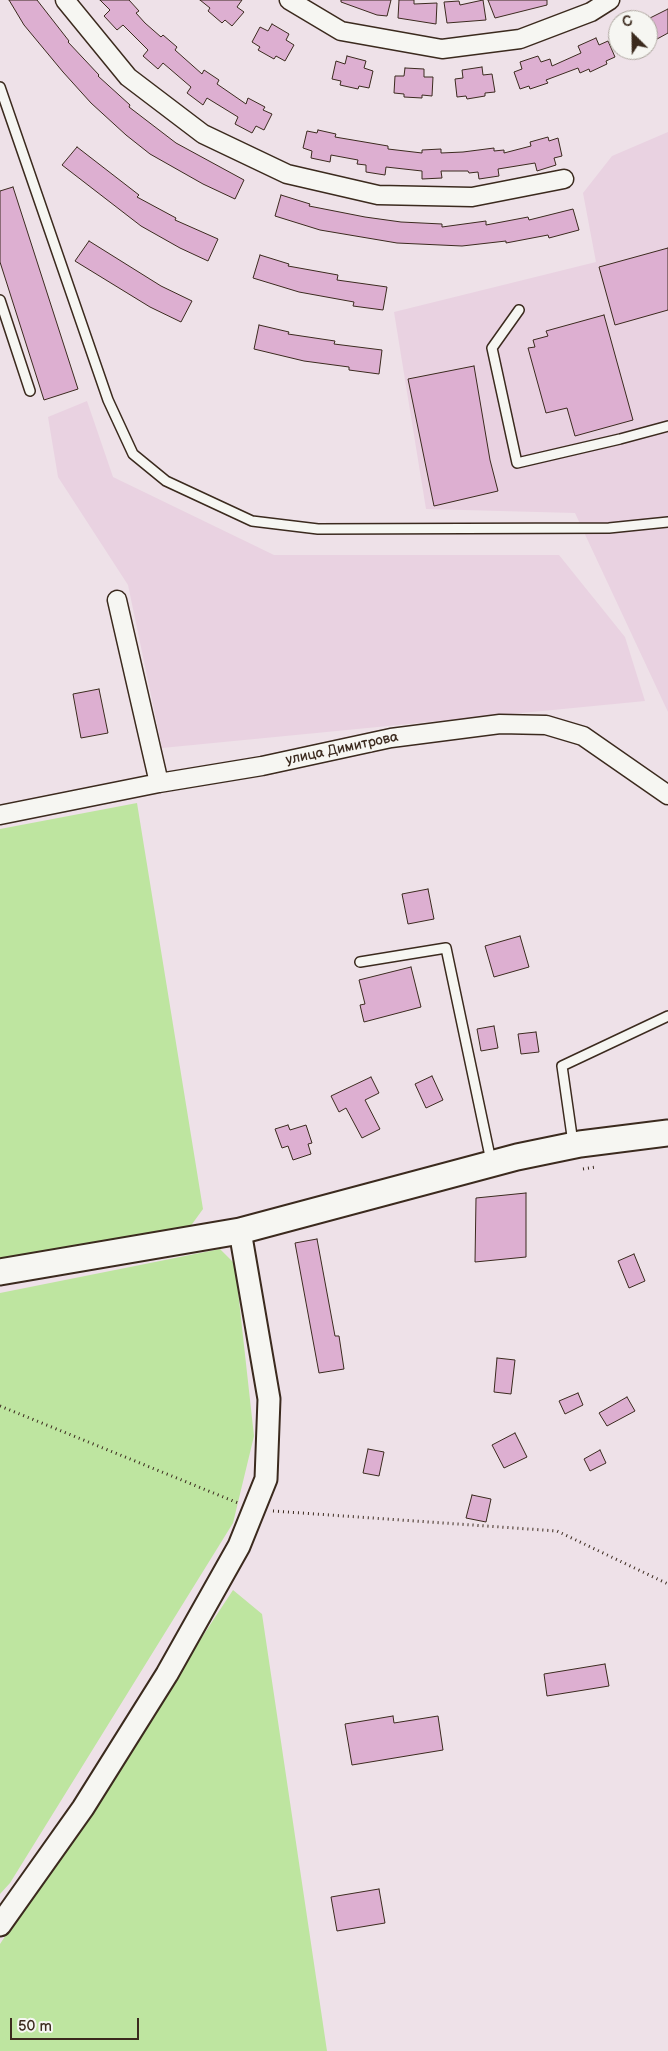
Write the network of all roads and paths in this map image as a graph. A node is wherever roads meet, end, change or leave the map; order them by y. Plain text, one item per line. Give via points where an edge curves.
1 (65, 0) edge
2 (289, 0) edge
3 (610, 0) edge
4 (588, 6) edge
5 (0, 87) edge
6 (564, 179) dead end
7 (0, 300) edge
8 (519, 310) dead end
9 (30, 390) dead end
10 (668, 426) edge
11 (668, 522) edge
12 (117, 600) dead end
13 (159, 783) junction
14 (668, 795) edge
15 (0, 815) edge
16 (360, 962) dead end
17 (668, 1016) edge
18 (668, 1133) edge
19 (574, 1146) junction
20 (492, 1164) junction
21 (596, 1167) dead end
22 (583, 1169) dead end
23 (240, 1230) junction
24 (0, 1272) edge
25 (0, 1406) edge
26 (254, 1510) junction
27 (668, 1584) edge
28 (0, 1925) edge

1 - 6 street via 128,77 203,134 287,174 378,196 472,197
2 - 4 street via 341,31 442,48 520,39
3 - 4 street
5 - 11 lane via 108,400 133,454 166,482 252,520 318,529 608,528
7 - 9 lane
8 - 10 lane via 492,348 517,463
12 - 13 street
13 - 14 street, улица Димитрова via 262,766 391,738 500,724 546,726 583,736
13 - 15 street, улица Димитрова
16 - 20 lane via 446,948
17 - 19 lane via 562,1066
18 - 19 main road
19 - 20 main road
20 - 23 main road
21 - 22 path
23 - 24 main road
23 - 26 street via 270,1400 266,1479
25 - 26 path
26 - 27 path via 557,1531
26 - 28 street via 239,1546 167,1674 83,1808

